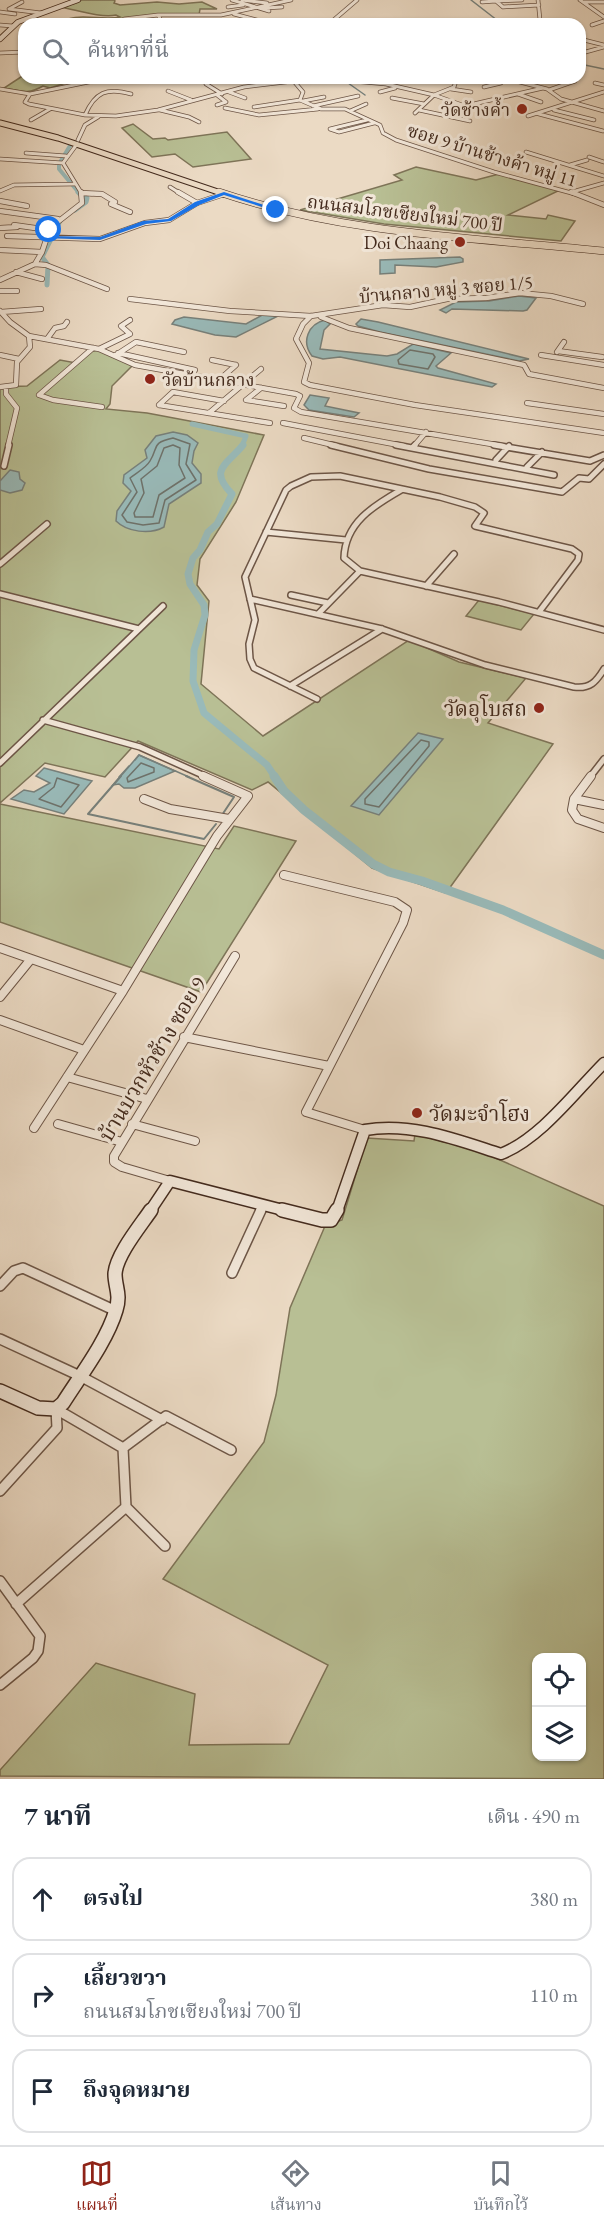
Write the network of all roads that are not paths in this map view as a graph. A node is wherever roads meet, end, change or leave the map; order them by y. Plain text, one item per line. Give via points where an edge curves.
1 (77, 0) edge
2 (232, 0) edge
3 (242, 0) edge
4 (291, 0) edge
5 (357, 0) edge
6 (521, 0) edge
7 (538, 0) edge
8 (496, 1) edge
9 (506, 1) edge
10 (582, 1) edge
11 (22, 2) dead end
12 (482, 2) dead end
13 (604, 2) edge
14 (272, 3) junction
15 (245, 4) junction
16 (530, 6) junction
17 (539, 6) junction
18 (228, 7) dead end
19 (282, 7) dead end
20 (512, 7) junction
21 (257, 8) junction
22 (594, 9) junction
23 (604, 9) edge
24 (268, 11) dead end
25 (42, 13) junction
26 (231, 13) junction
27 (1, 14) edge
28 (14, 14) junction
29 (34, 15) junction
30 (158, 15) junction
31 (7, 17) junction
32 (28, 18) edge
33 (132, 18) edge
34 (160, 18) edge
35 (250, 18) edge
36 (336, 18) edge
37 (540, 18) edge
38 (604, 18) edge
39 (18, 19) edge
40 (18, 23) edge
41 (0, 25) edge
42 (592, 25) dead end
43 (13, 26) junction
44 (1, 37) edge
45 (586, 40) edge
46 (604, 46) edge
47 (18, 52) edge
48 (586, 52) edge
49 (0, 54) edge
50 (595, 83) dead end
51 (78, 84) edge
52 (206, 84) dead end
53 (264, 84) edge
54 (296, 84) edge
55 (386, 84) edge
56 (454, 84) edge
57 (497, 84) edge
58 (529, 84) edge
59 (566, 84) edge
60 (604, 85) edge
61 (398, 87) junction
62 (484, 87) dead end
63 (543, 88) junction
64 (0, 89) edge
65 (451, 89) junction
66 (549, 90) junction
67 (168, 91) dead end
68 (229, 92) junction
69 (380, 92) dead end
70 (471, 92) dead end
71 (604, 92) edge
72 (207, 93) dead end
73 (30, 94) junction
74 (131, 94) dead end
75 (518, 94) junction
76 (217, 95) junction
77 (434, 95) junction
78 (358, 96) dead end
79 (324, 97) dead end
80 (245, 98) dead end
81 (392, 98) dead end
82 (192, 100) junction
83 (301, 100) junction
84 (541, 102) dead end
85 (573, 102) junction
86 (366, 104) dead end
87 (217, 105) dead end
88 (423, 105) junction
89 (565, 105) junction
90 (314, 106) junction
91 (254, 107) dead end
92 (433, 107) dead end
93 (225, 108) dead end
94 (50, 109) junction
95 (118, 109) dead end
96 (321, 109) junction
97 (552, 109) junction
98 (158, 110) junction
99 (350, 111) junction
100 (417, 111) joint
101 (537, 113) junction
102 (604, 113) edge
103 (127, 114) junction
104 (85, 115) junction
105 (528, 116) dead end
106 (98, 117) junction
107 (31, 120) dead end
108 (367, 120) junction
109 (594, 120) dead end
110 (470, 121) dead end
111 (0, 122) edge
112 (199, 122) dead end
113 (374, 123) junction
114 (603, 131) edge
115 (78, 142) junction
116 (526, 152) dead end
117 (26, 153) dead end
118 (66, 156) junction
119 (0, 159) edge
120 (604, 162) edge
121 (63, 163) junction
122 (570, 165) junction
123 (604, 176) edge
124 (604, 183) edge
125 (74, 184) junction
126 (170, 187) dead end
127 (0, 191) edge
128 (571, 192) junction
129 (81, 193) junction
130 (224, 194) junction
131 (0, 201) edge
132 (197, 203) junction
133 (604, 205) edge
134 (0, 211) edge
135 (130, 212) dead end
136 (17, 213) junction
137 (58, 219) junction
138 (14, 225) dead end
139 (20, 227) junction
140 (0, 228) edge
141 (49, 230) junction
142 (7, 236) dead end
143 (47, 238) junction
144 (0, 249) edge
145 (604, 249) edge
146 (42, 252) junction
147 (35, 264) junction
148 (16, 272) junction
149 (42, 279) dead end
150 (0, 280) edge
151 (107, 289) dead end
152 (0, 291) edge
153 (17, 291) dead end
154 (130, 299) dead end
155 (583, 304) dead end
156 (41, 309) dead end
157 (1, 311) edge
158 (311, 316) junction
159 (318, 316) junction
160 (130, 320) dead end
161 (67, 322) dead end
162 (29, 336) junction
163 (47, 339) junction
164 (564, 342) dead end
165 (96, 348) junction
166 (558, 351) junction
167 (184, 352) dead end
168 (0, 355) edge
169 (116, 355) junction
170 (541, 355) dead end
171 (554, 357) junction
172 (602, 357) dead end
173 (19, 359) junction
174 (212, 360) dead end
175 (604, 365) edge
176 (261, 369) dead end
177 (195, 370) dead end
178 (218, 381) junction
179 (244, 385) junction
180 (3, 387) edge
181 (261, 388) junction
182 (604, 388) edge
183 (224, 402) junction
184 (527, 403) dead end
185 (284, 406) dead end
186 (102, 407) dead end
187 (209, 413) junction
188 (604, 414) edge
189 (270, 423) dead end
190 (283, 423) dead end
191 (423, 432) junction
192 (604, 433) edge
193 (304, 438) dead end
194 (410, 446) junction
195 (509, 447) junction
196 (542, 452) junction
197 (604, 456) edge
198 (496, 460) dead end
199 (595, 461) junction
200 (604, 463) edge
201 (4, 466) dead end
202 (527, 467) dead end
203 (554, 475) dead end
204 (401, 490) junction
205 (46, 525) dead end
206 (266, 532) junction
207 (346, 540) junction
208 (454, 554) dead end
209 (0, 564) edge
210 (360, 571) junction
211 (426, 586) junction
212 (0, 594) edge
213 (291, 595) dead end
214 (250, 599) junction
215 (328, 603) junction
216 (163, 606) dead end
217 (539, 612) junction
218 (319, 613) junction
219 (382, 628) junction
220 (139, 629) junction
221 (604, 630) edge
222 (603, 673) edge
223 (290, 686) junction
224 (317, 699) dead end
225 (43, 720) junction
226 (603, 761) edge
227 (0, 763) edge
228 (144, 799) dead end
229 (574, 799) junction
230 (604, 805) edge
231 (229, 819) junction
232 (604, 828) edge
233 (284, 875) dead end
234 (0, 948) edge
235 (235, 956) dead end
236 (31, 959) junction
237 (123, 991) junction
238 (0, 997) edge
239 (0, 1020) edge
240 (184, 1037) junction
241 (84, 1050) junction
242 (604, 1063) edge
243 (329, 1066) junction
244 (67, 1077) junction
245 (147, 1099) junction
246 (57, 1124) dead end
247 (132, 1124) junction
248 (34, 1128) dead end
249 (365, 1130) junction
250 (195, 1141) dead end
251 (122, 1142) junction
252 (170, 1180) junction
253 (264, 1205) junction
254 (232, 1273) dead end
255 (0, 1286) edge
256 (116, 1311) junction
257 (0, 1339) edge
258 (80, 1376) junction
259 (0, 1391) edge
260 (56, 1409) junction
261 (162, 1420) junction
262 (123, 1448) junction
263 (231, 1450) dead end
264 (0, 1491) edge
265 (126, 1507) junction
266 (165, 1546) dead end
267 (0, 1581) edge
268 (16, 1604) junction
269 (0, 1685) edge

1 - 25 street
2 - 15 street
3 - 14 street
4 - 14 street
5 - 36 street
6 - 9 street
6 - 16 street
7 - 17 street
8 - 9 street
8 - 12 street
8 - 20 street via 502,7
9 - 20 street
10 - 13 street
10 - 22 street
11 - 25 street via 9,9
14 - 21 street
15 - 18 street
15 - 21 street
16 - 17 street
16 - 20 street
17 - 37 street
19 - 21 street
21 - 24 street
21 - 26 street
22 - 23 street
22 - 38 street
25 - 29 street
26 - 30 street
26 - 35 street
27 - 28 street
27 - 31 street
28 - 29 street
28 - 31 street
29 - 32 street
30 - 33 street
30 - 34 street
31 - 39 street
38 - 42 street
40 - 43 street
41 - 43 street
43 - 44 street
45 - 46 street
46 - 48 street
47 - 49 street
50 - 60 street
51 - 73 street
52 - 76 street
53 - 68 street
54 - 83 street via 303,92
55 - 61 street
56 - 65 street
57 - 62 street
58 - 63 street
59 - 66 street
61 - 69 street
61 - 77 street
63 - 66 street
63 - 75 street
64 - 73 street
65 - 70 street
65 - 77 street
66 - 85 street via 557,98
67 - 82 street
68 - 76 street
68 - 80 street
71 - 85 street
72 - 76 street
73 - 94 street via 27,103
74 - 104 street via 118,90 100,92
75 - 77 street via 465,106
75 - 84 street
76 - 82 street
76 - 87 street via 226,102
77 - 88 street
78 - 90 street
79 - 83 street
81 - 88 street
82 - 98 street
83 - 90 street, ซอย 9 บ้านช้างค้า หมู่ 11
83 - 91 street
85 - 89 street
85 - 102 street
86 - 99 street
88 - 92 street
88 - 100 street
89 - 97 street
89 - 102 street
90 - 96 street, ซอย 9 บ้านช้างค้า หมู่ 11
93 - 96 street via 239,114 260,115
94 - 104 street
94 - 107 street
95 - 103 street
96 - 99 street, ซอย 9 บ้านช้างค้า หมู่ 11
97 - 101 street
97 - 109 street
98 - 103 street
98 - 112 street
99 - 108 street, ซอย 9 บ้านช้างค้า หมู่ 11
100 - 110 street
101 - 105 street
101 - 114 street
103 - 106 street
104 - 106 street
106 - 115 street via 85,125
108 - 113 street, ซอย 9 บ้านช้างค้า หมู่ 11
108 - 113 street via 330,129 339,132
111 - 115 main road, ถนนสมโภชเชียงใหม่ 700 ปี
113 - 128 street, ซอย 9 บ้านช้างค้า หมู่ 11 via 396,140
115 - 118 street
115 - 130 main road, ถนนสมโภชเชียงใหม่ 700 ปี
115 - 145 main road, ถนนสมโภชเชียงใหม่ 700 ปี via 308,214
116 - 122 street
117 - 118 street
118 - 121 street
119 - 121 street
120 - 122 street via 588,158
121 - 125 street
122 - 123 street
124 - 128 street
125 - 127 street via 14,184
125 - 129 street
126 - 132 street
128 - 133 street, ซอย 9 บ้านช้างค้า หมู่ 11
129 - 135 street via 104,194 115,202 111,204
129 - 137 street via 82,204
130 - 132 street
130 - 145 main road, ถนนสมโภชเชียงใหม่ 700 ปี via 300,216 346,224
131 - 136 street via 27,206
132 - 143 street via 169,220 145,223 100,238
134 - 136 street
136 - 137 street
137 - 141 street
138 - 139 street
139 - 140 street
139 - 141 street
141 - 143 street
142 - 143 street
143 - 146 street
144 - 146 street
146 - 147 street
147 - 148 street
147 - 151 street
148 - 149 street
148 - 150 street
152 - 153 street
154 - 158 street, บ้านกลาง หมู่ 3 ซอย 1/5
155 - 159 street, บ้านกลาง หมู่ 3 ซอย 1/5 via 520,293 410,307 383,305
156 - 157 street
157 - 162 street
158 - 159 street, บ้านกลาง หมู่ 3 ซอย 1/5
158 - 192 street via 296,339 309,361 304,382 310,385
159 - 182 street via 349,328 524,365 529,374
160 - 165 street via 121,326 129,334
161 - 163 street via 55,328
162 - 163 street
162 - 173 street via 29,351
163 - 165 street
164 - 166 street
165 - 169 street
165 - 186 street via 39,394 53,400
166 - 171 street
166 - 172 street
167 - 169 street via 136,342
168 - 173 street
169 - 177 street
169 - 178 street via 135,365
170 - 171 street
171 - 175 street
173 - 180 street via 16,384
174 - 178 street via 236,365
176 - 179 street
178 - 179 street
179 - 181 street
179 - 183 street
180 - 201 street via 18,408
181 - 185 street via 246,399
181 - 191 street via 299,394 294,408 302,412
183 - 187 street
183 - 187 street via 173,392 159,405
184 - 188 street
187 - 189 street
190 - 194 street
191 - 194 street
191 - 195 street
193 - 200 street via 429,469 562,492 579,478 589,479
194 - 203 street
195 - 196 street
195 - 198 street
196 - 199 street
196 - 202 street
197 - 199 street
199 - 200 street
204 - 206 street via 332,476 298,481 285,490
204 - 207 street via 366,511
204 - 217 street via 476,506 484,513 475,526 572,549 579,554
205 - 209 street
206 - 207 street
206 - 214 street via 245,577
207 - 210 street via 344,558
208 - 211 street
210 - 211 street
210 - 215 street
211 - 217 street
212 - 220 street
213 - 215 street
214 - 218 street
214 - 223 street via 255,620 249,644 254,668
215 - 218 street
216 - 220 street
217 - 221 street
218 - 219 street
219 - 222 street via 463,658 574,687 593,686
219 - 223 street
220 - 225 street
223 - 224 street
225 - 227 street
225 - 231 street via 140,747 248,796
226 - 229 street
228 - 231 street via 170,809
229 - 230 street
229 - 232 street via 572,810 578,819
231 - 237 street
233 - 243 street via 395,902 407,910
234 - 236 street
235 - 240 street, บ้านบวกหัวช้าง ซอย 9
236 - 237 street
236 - 238 street
237 - 241 street
239 - 241 street
240 - 243 street
240 - 245 street, บ้านบวกหัวช้าง ซอย 9
241 - 244 street
242 - 249 street via 509,1154 423,1131
243 - 249 street via 306,1112
244 - 245 street
244 - 248 street
245 - 247 street, บ้านบวกหัวช้าง ซอย 9
246 - 251 street
247 - 250 street
247 - 251 street, บ้านบวกหัวช้าง ซอย 9
249 - 253 street via 333,1218 322,1220
251 - 252 street, บ้านบวกหัวช้าง ซอย 9 via 114,1162
252 - 253 street
252 - 256 street via 116,1266
253 - 254 street
255 - 256 street via 14,1271 23,1268
256 - 258 street
257 - 258 street
258 - 260 street
258 - 261 street
259 - 260 street via 43,1409
260 - 262 street
260 - 264 street via 57,1428
261 - 262 street
261 - 263 street via 166,1416
262 - 265 street
265 - 266 street
265 - 268 street
267 - 268 street
268 - 269 street via 40,1636 38,1651

